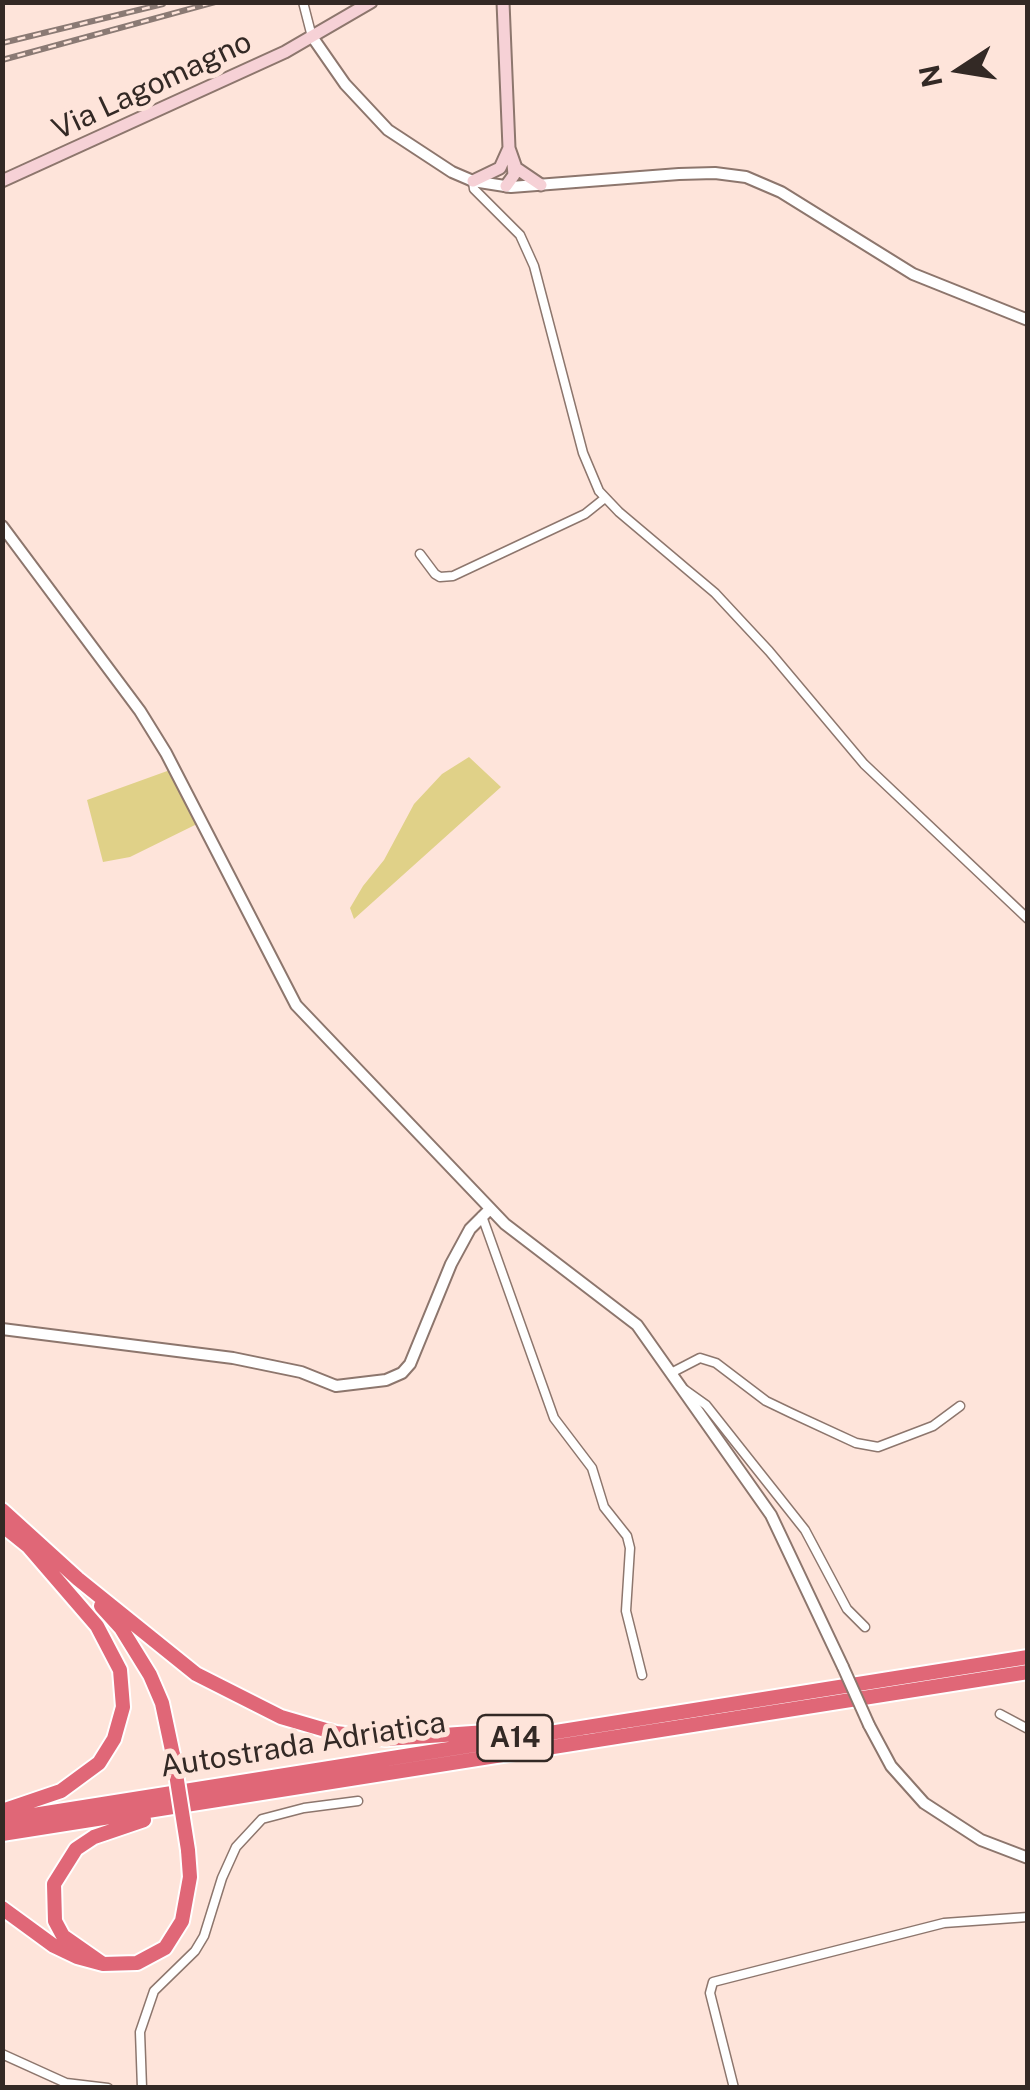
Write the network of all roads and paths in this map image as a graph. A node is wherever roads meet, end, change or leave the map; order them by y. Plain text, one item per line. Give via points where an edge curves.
1 (303, 2) edge
2 (371, 2) edge
3 (503, 2) edge
4 (313, 38) junction
5 (509, 156) junction
6 (2, 181) edge
7 (473, 181) junction
8 (541, 185) junction
9 (506, 186) junction
10 (1028, 320) edge
11 (605, 498) junction
12 (2, 526) edge
13 (420, 554) dead end
14 (1028, 919) edge
15 (486, 1212) junction
16 (2, 1329) edge
17 (672, 1373) junction
18 (682, 1387) junction
19 (960, 1406) dead end
20 (2, 1510) edge
21 (2, 1525) edge
22 (28, 1539) junction
23 (864, 1627) dead end
24 (1028, 1658) edge
25 (1028, 1672) edge
26 (642, 1675) dead end
27 (696, 1709) junction
28 (1000, 1714) dead end
29 (1028, 1729) edge
30 (303, 1788) junction
31 (358, 1801) dead end
32 (2, 1811) edge
33 (2, 1820) edge
34 (2, 1834) edge
35 (1028, 1858) edge
36 (2, 1908) edge
37 (1028, 1917) edge
38 (103, 1964) junction
39 (2, 2054) edge
40 (108, 2088) edge
41 (142, 2088) edge
42 (734, 2088) edge

1 - 4 street
2 - 4 main road, Via Lagomagno
3 - 5 main road
4 - 6 main road, Via Lagomagno
4 - 7 street via 396,138
5 - 7 main road
5 - 8 main road via 521,174
5 - 9 main road via 514,175
7 - 9 street
7 - 11 street via 520,234 534,266 588,468
8 - 9 street
8 - 10 street via 698,173 758,180 913,274
11 - 13 street via 585,514 453,576 435,574
11 - 14 street via 715,593 864,764
12 - 15 street via 140,711 296,1005
15 - 16 street via 450,1264 410,1364 386,1380 336,1386 233,1358
15 - 17 street via 629,1316
15 - 26 street via 554,1418 592,1468 604,1507 627,1536 626,1611
17 - 18 street
17 - 19 street via 700,1358 716,1363 791,1414 878,1447 933,1426
18 - 23 street via 706,1405 806,1530 847,1609
18 - 35 street, bridge via 771,1515 891,1766 924,1803 981,1840
20 - 22 highway
21 - 22 highway
22 - 27 highway via 196,1674 282,1717 336,1733 424,1738
22 - 32 highway via 109,1643 123,1707 99,1763 61,1790
22 - 38 highway, bridge via 121,1628 162,1703 173,1756 188,1850 182,1920 164,1948 137,1963
24 - 27 highway, Autostrada Adriatica / A14
25 - 30 highway, Autostrada Adriatica / A14
27 - 33 highway, Autostrada Adriatica / A14
28 - 29 street
30 - 34 highway, Autostrada Adriatica / A14
30 - 38 highway via 129,1823 76,1848 54,1884 55,1921 63,1936
31 - 41 street via 262,1818 244,1837 222,1878 204,1936 154,1991 140,2032
36 - 38 highway via 54,1946
37 - 42 street via 944,1923 713,1982 710,1993
39 - 40 street via 66,2083

